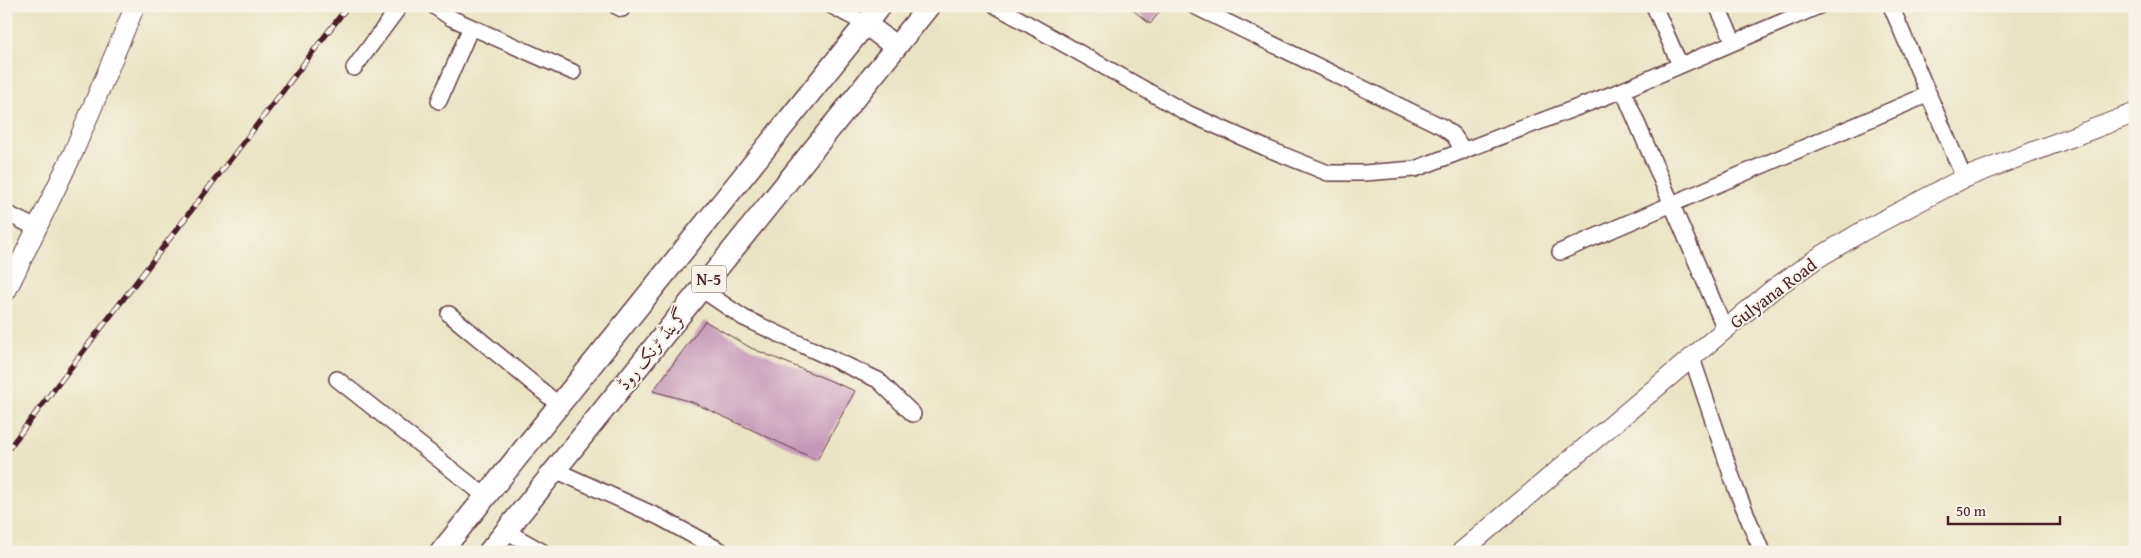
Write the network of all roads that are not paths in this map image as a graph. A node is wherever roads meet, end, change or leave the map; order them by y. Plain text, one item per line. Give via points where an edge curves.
1 (136, 6) edge
2 (400, 6) edge
3 (434, 6) edge
4 (832, 6) edge
5 (880, 6) edge
6 (930, 6) edge
7 (996, 6) edge
8 (1194, 6) edge
9 (1654, 6) edge
10 (1717, 6) edge
11 (1818, 6) edge
12 (1891, 6) edge
13 (1787, 12) edge
14 (866, 24) junction
15 (470, 27) junction
16 (1734, 42) junction
17 (896, 47) junction
18 (1680, 65) junction
19 (354, 68) dead end
20 (573, 72) dead end
21 (1623, 90) junction
22 (1929, 94) junction
23 (439, 101) dead end
24 (2135, 113) edge
25 (1464, 150) junction
26 (1964, 178) junction
27 (1672, 203) junction
28 (6, 213) edge
29 (38, 229) junction
30 (1560, 252) dead end
31 (701, 289) junction
32 (6, 292) edge
33 (449, 314) dead end
34 (1726, 329) junction
35 (1692, 358) junction
36 (336, 379) dead end
37 (559, 405) junction
38 (913, 414) dead end
39 (555, 470) junction
40 (485, 496) junction
41 (506, 530) junction
42 (440, 552) edge
43 (489, 552) edge
44 (544, 552) edge
45 (723, 552) edge
46 (1461, 552) edge
47 (1762, 552) edge

1 - 29 main road
2 - 19 street
3 - 15 street
4 - 14 street
5 - 14 highway, N-5
6 - 17 highway, گرینڈ ٹرنک روڈ / N-5
7 - 25 street via 1185,112 1328,173 1416,169
8 - 25 street via 1443,127
9 - 18 street
10 - 16 street
11 - 13 street
12 - 22 street
13 - 16 street
14 - 17 highway
14 - 37 highway, N-5
15 - 20 street
15 - 23 street
16 - 18 street
17 - 31 highway, گرینڈ ٹرنک روڈ / N-5
18 - 21 street
21 - 25 street
21 - 27 street
22 - 26 street
22 - 27 street
24 - 26 main road, Gulyana Road
26 - 34 main road, Gulyana Road via 1816,259 1772,290
27 - 30 street
27 - 34 street
28 - 29 street
29 - 32 main road
31 - 38 street via 744,318 878,380
31 - 39 highway, گرینڈ ٹرنک روڈ / N-5
33 - 37 street
34 - 35 main road, Gulyana Road
35 - 46 main road, Gulyana Road
35 - 47 street via 1736,489
36 - 40 street
37 - 40 highway, N-5
39 - 41 highway, گرینڈ ٹرنک روڈ / N-5
39 - 45 street via 658,517
40 - 42 highway, N-5
41 - 43 highway, گرینڈ ٹرنک روڈ / N-5
41 - 44 street

